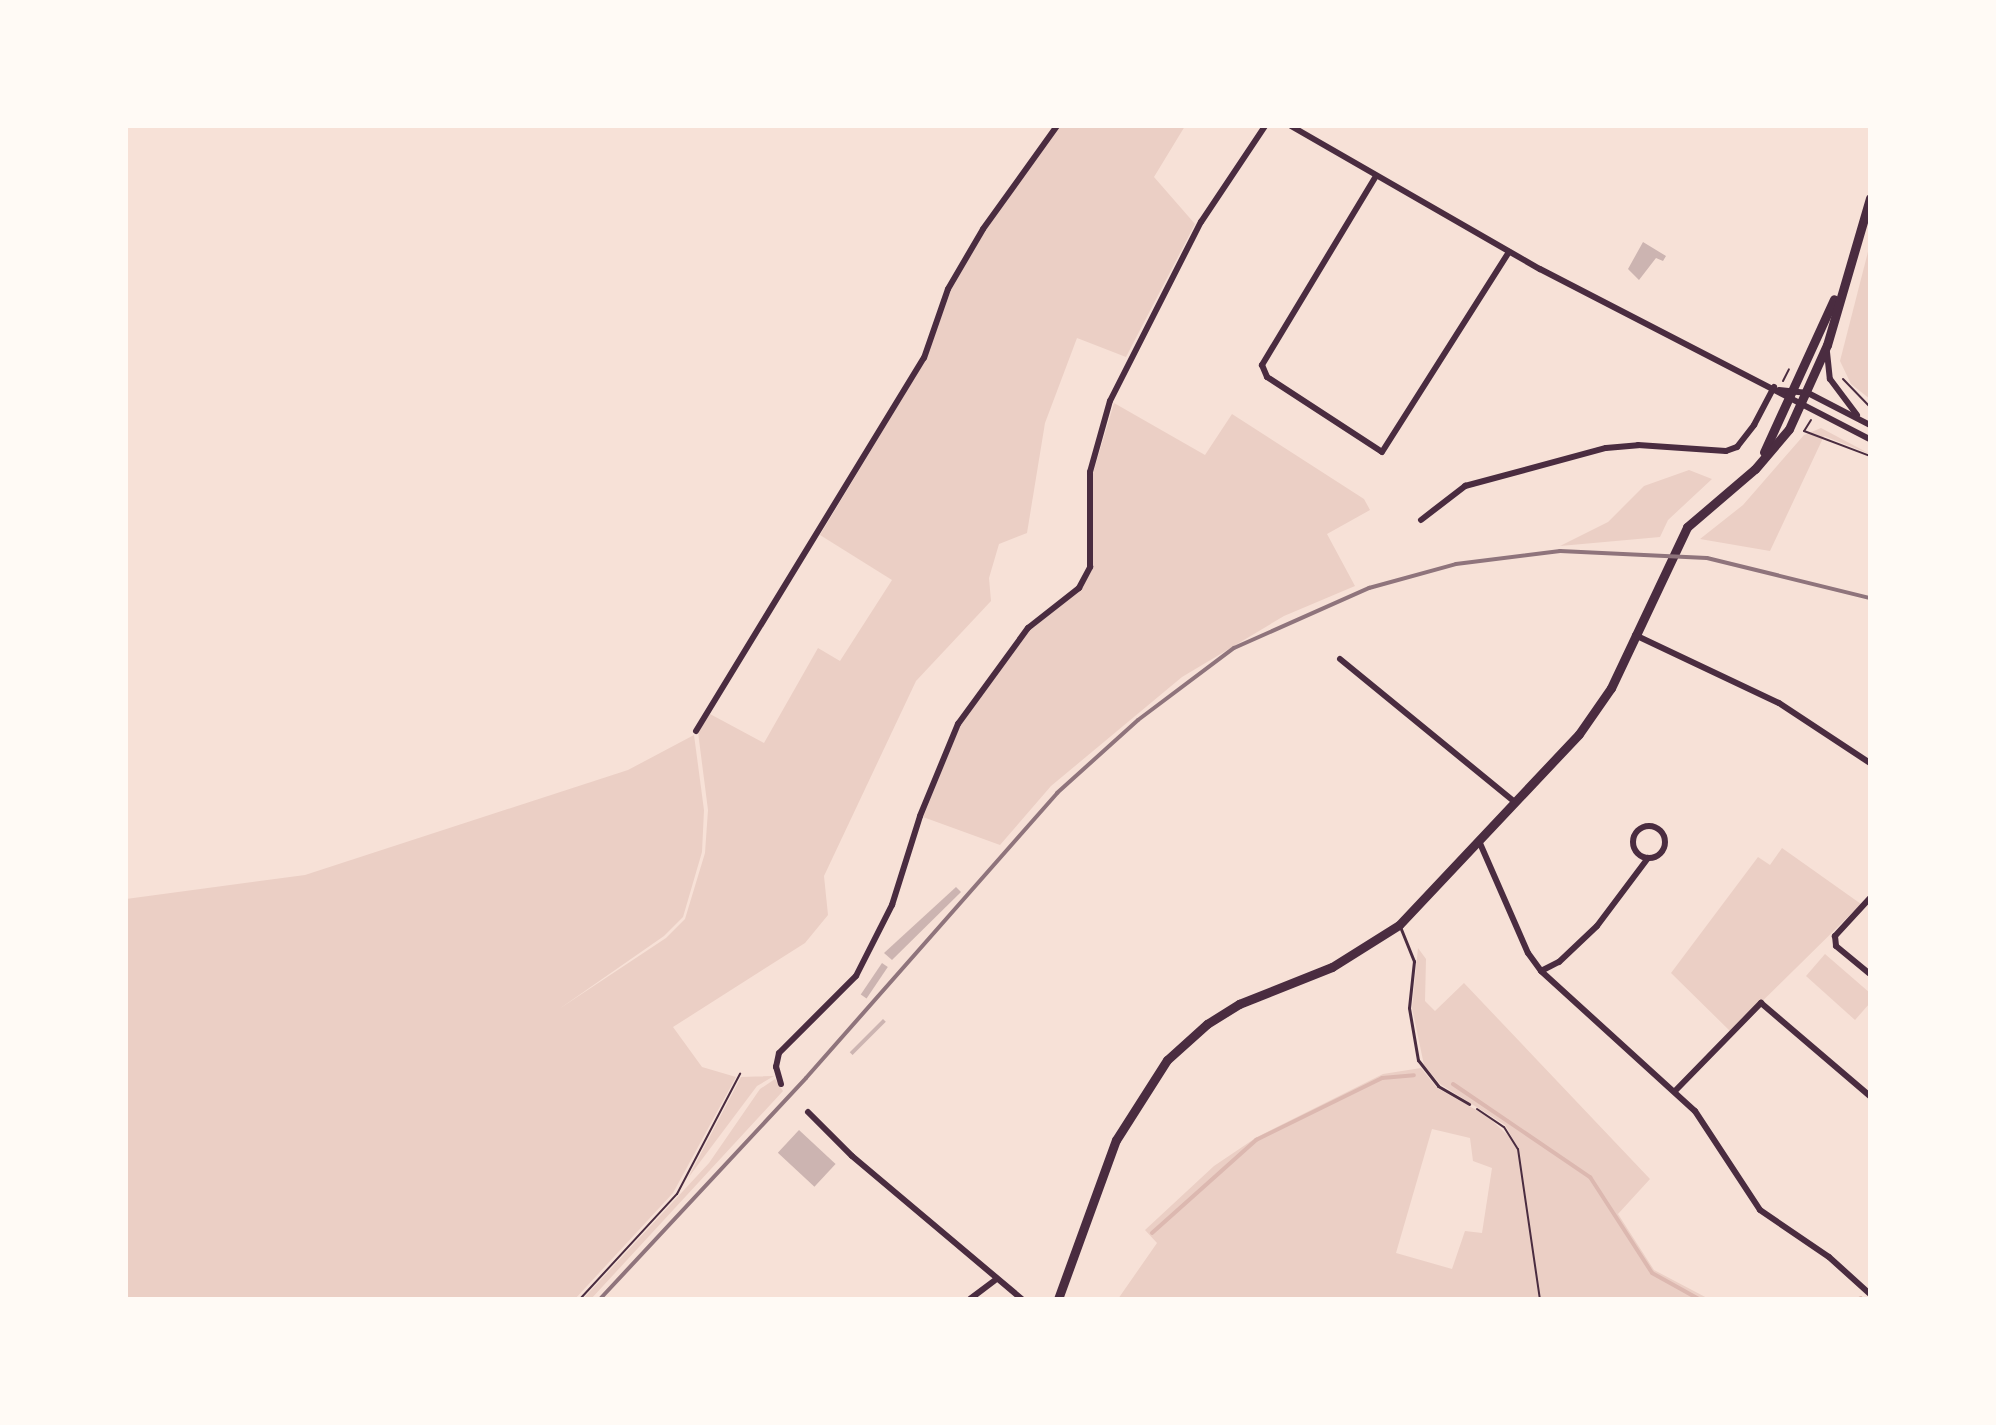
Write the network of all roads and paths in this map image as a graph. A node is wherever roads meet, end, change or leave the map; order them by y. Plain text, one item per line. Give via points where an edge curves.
1 (1057, 126) edge
2 (1265, 126) edge
3 (1291, 126) edge
4 (1376, 176) junction
5 (1870, 198) edge
6 (1509, 252) junction
7 (1843, 280) junction
8 (1827, 345) junction
9 (1788, 369) dead end
10 (1843, 379) dead end
11 (1776, 388) junction
12 (1795, 389) junction
13 (1808, 393) junction
14 (1791, 399) junction
15 (1802, 405) junction
16 (1870, 407) edge
17 (1815, 412) junction
18 (1860, 418) junction
19 (1870, 425) edge
20 (1870, 439) edge
21 (1870, 456) edge
22 (1755, 469) junction
23 (1421, 520) dead end
24 (1635, 635) junction
25 (1340, 659) dead end
26 (696, 731) dead end
27 (1870, 763) edge
28 (1516, 803) junction
29 (1479, 841) junction
30 (1648, 858) junction
31 (1870, 898) edge
32 (1399, 925) junction
33 (1541, 971) junction
34 (1870, 974) edge
35 (740, 1074) dead end
36 (781, 1084) dead end
37 (1676, 1090) junction
38 (1870, 1096) edge
39 (1469, 1104) joint
40 (808, 1112) dead end
41 (995, 1280) junction
42 (1870, 1294) edge
43 (580, 1299) edge
44 (970, 1299) edge
45 (1022, 1299) edge
46 (1058, 1299) edge
47 (1540, 1299) edge

1 - 26 street via 983,229 948,289 924,358
2 - 36 street via 1201,222 1110,401 1090,472 1090,567 1079,588 1028,628 958,724 920,816 892,905 856,976 779,1053
3 - 4 street
4 - 6 street
4 - 6 street via 1262,365 1267,377 1382,452
5 - 7 main road
6 - 11 street
7 - 8 main road
7 - 12 main road
8 - 13 main road
8 - 18 street via 1830,379
9 - 11 path
10 - 16 path
11 - 12 street
11 - 14 street
11 - 23 street via 1737,447 1606,448 1465,486
12 - 13 street
12 - 14 main road
13 - 15 main road
13 - 18 street
14 - 15 street
14 - 22 main road
15 - 17 street
15 - 22 main road
17 - 20 street
17 - 21 path via 1804,431
18 - 19 street
22 - 24 main road via 1687,527
24 - 27 street via 1779,703
24 - 28 main road via 1611,688 1579,734
25 - 28 street
28 - 29 main road
29 - 32 main road
29 - 33 street
30 - 30 street via 1636,850 1634,840 1642,828 1653,827 1666,842 1662,852
30 - 33 street via 1597,926 1559,962
31 - 34 street via 1835,936 1836,946
32 - 39 lane via 1414,961 1409,1008 1418,1060 1438,1086
32 - 46 main road via 1332,967 1239,1004 1167,1060 1116,1140
33 - 37 street
35 - 43 path via 677,1194
37 - 38 street via 1761,1003
37 - 42 street via 1760,1210 1829,1257
39 - 47 path via 1504,1127 1518,1149
40 - 41 street
41 - 44 street
41 - 45 street

